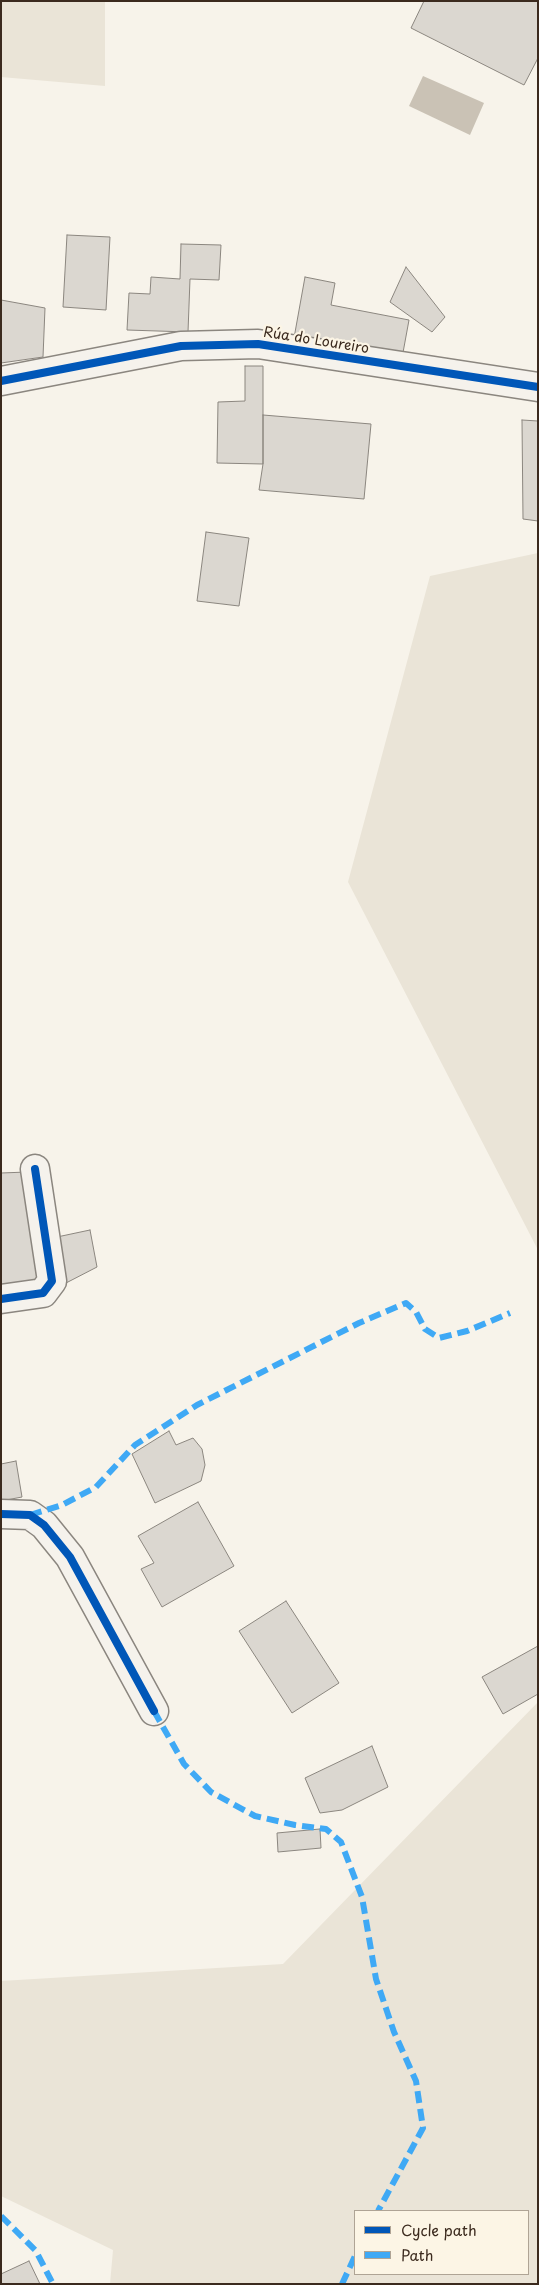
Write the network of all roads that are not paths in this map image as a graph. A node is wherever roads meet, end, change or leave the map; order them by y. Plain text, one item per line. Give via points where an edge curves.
1 (1, 381) edge
2 (538, 387) edge
3 (35, 1169) dead end
4 (1, 1299) edge
5 (1, 1514) edge
6 (154, 1711) dead end

1 - 2 street, Rúa do Loureiro via 181,346 258,344
3 - 4 street via 52,1281 43,1293
5 - 6 street via 30,1515 44,1525 70,1557

